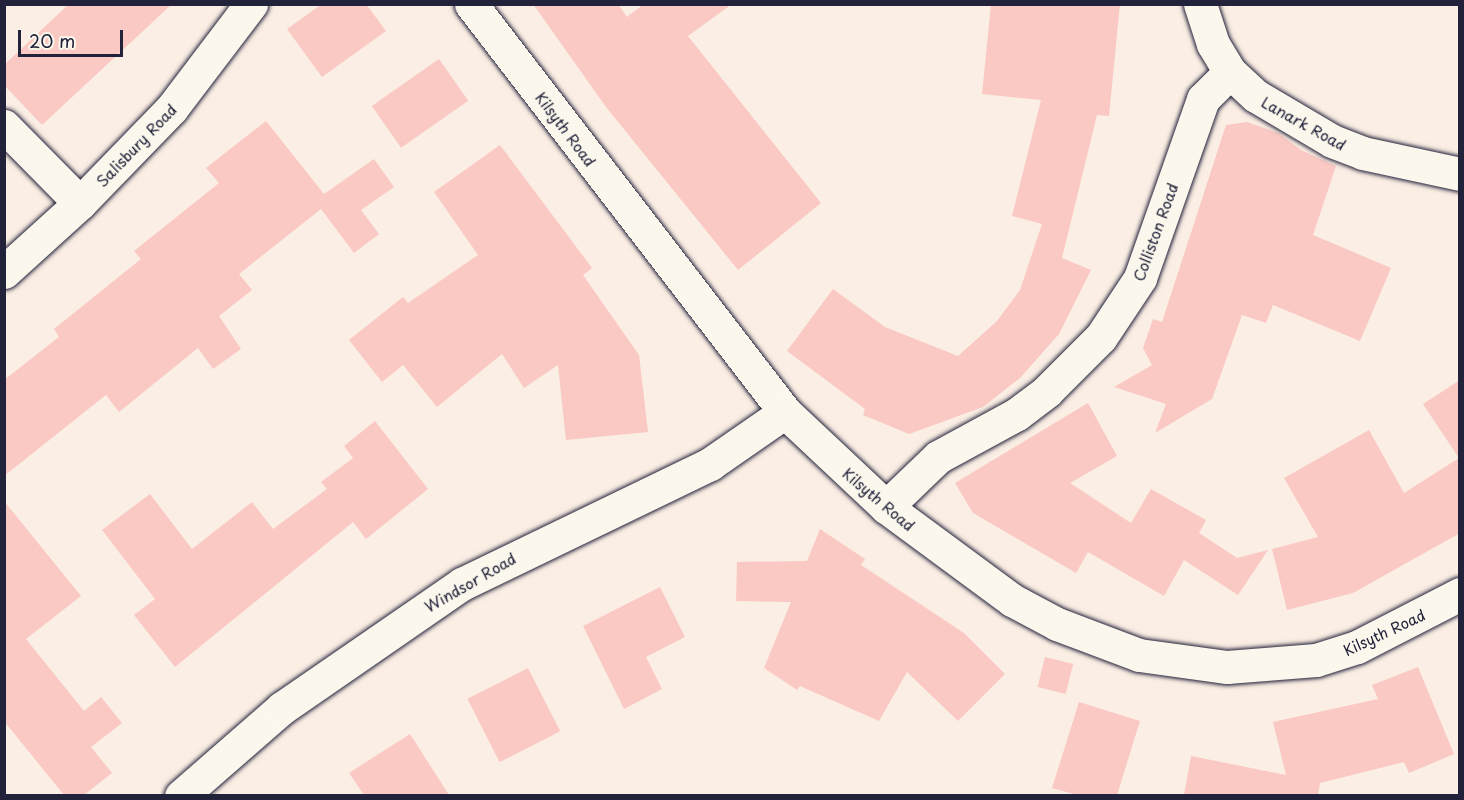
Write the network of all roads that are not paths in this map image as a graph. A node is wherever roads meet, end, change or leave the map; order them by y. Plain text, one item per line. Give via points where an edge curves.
1 (251, 4) edge
2 (471, 4) edge
3 (1200, 4) edge
4 (1230, 72) junction
5 (4, 126) edge
6 (1460, 174) edge
7 (80, 203) junction
8 (4, 272) edge
9 (785, 412) junction
10 (886, 507) junction
11 (1460, 594) edge
12 (181, 795) edge

1 - 7 street, Salisbury Road via 172,108
2 - 9 street, Kilsyth Road
3 - 4 street, Lanark Road via 1213,44
4 - 6 street, Lanark Road via 1256,96 1332,141 1398,162
4 - 10 street, Colliston Road via 1203,99 1140,278 1101,338 1047,391 1017,414 938,457
5 - 7 street
7 - 8 street, Salisbury Road
9 - 10 street, Kilsyth Road
9 - 12 street, Windsor Road via 710,464 462,584 282,708
10 - 11 street, Kilsyth Road via 973,574 1057,624 1139,655 1185,664 1227,667 1316,660 1397,629

